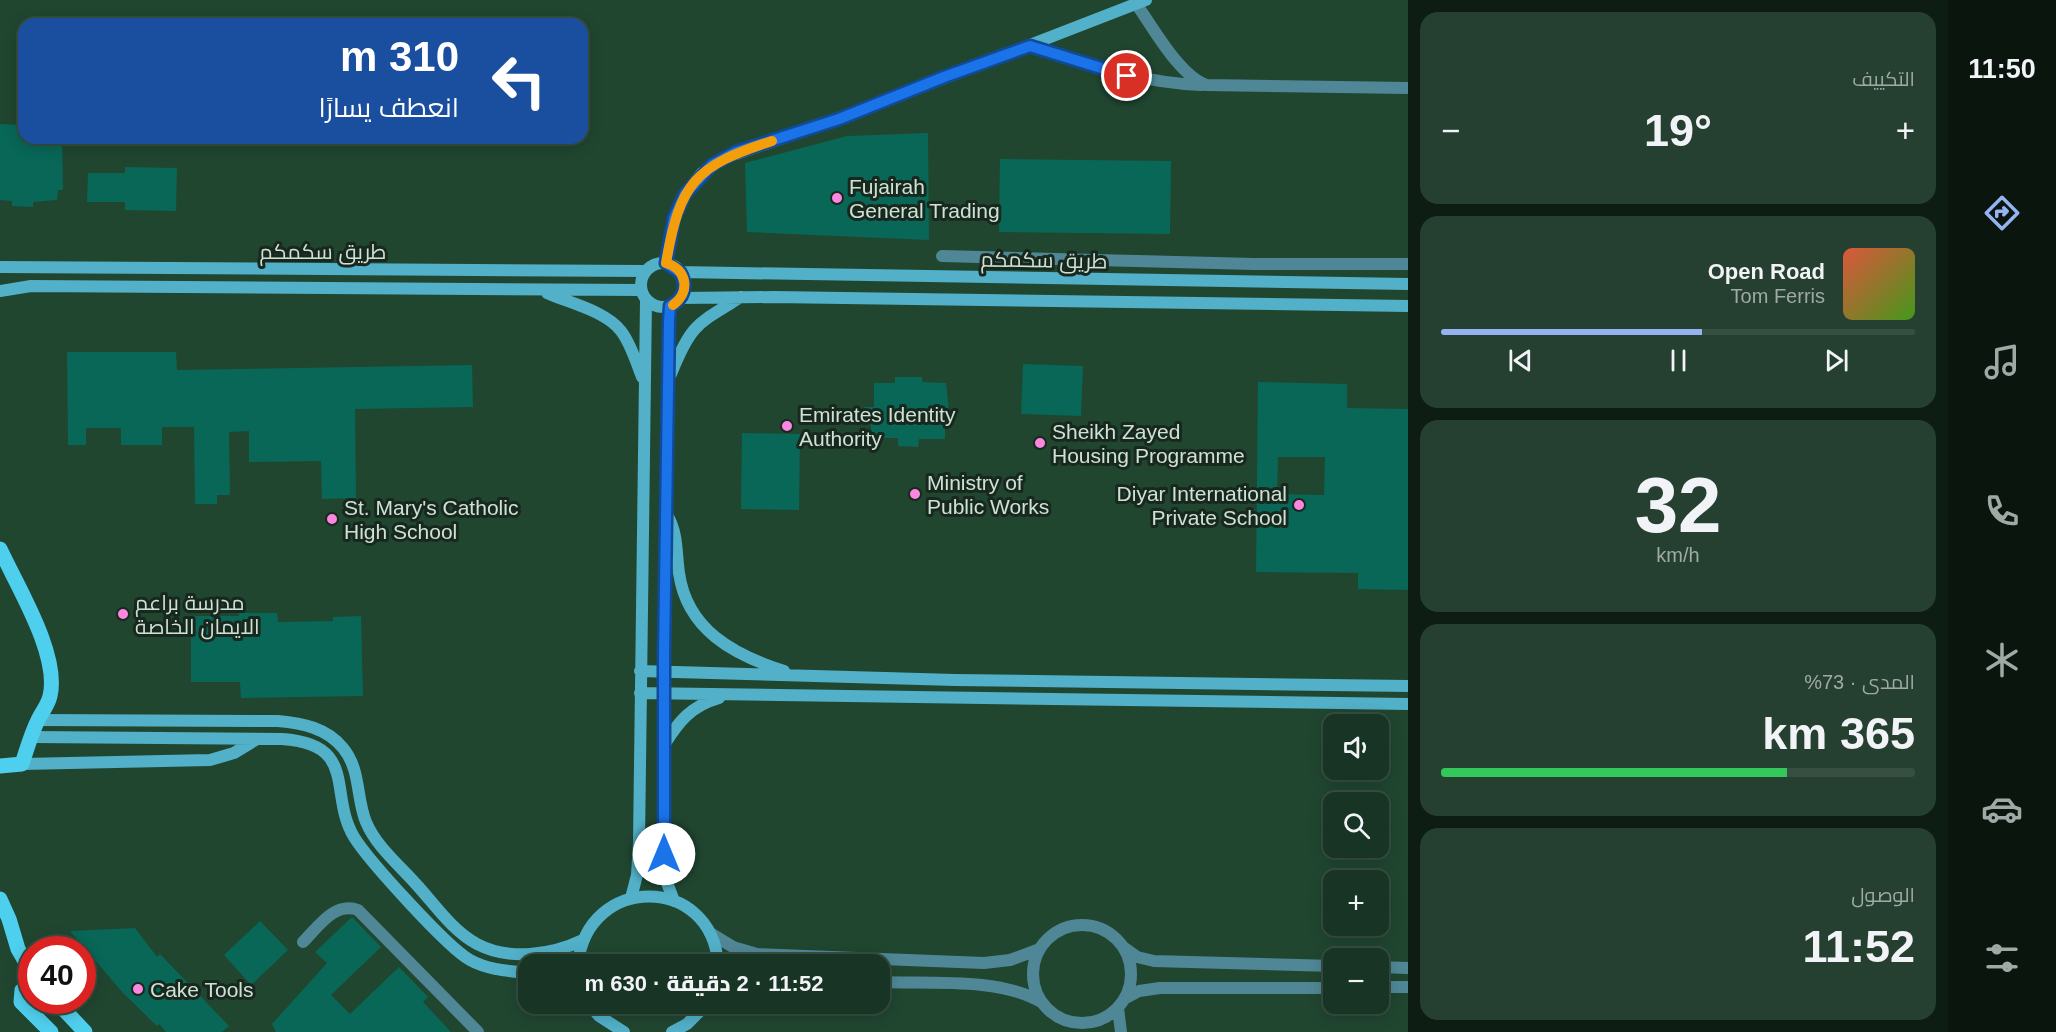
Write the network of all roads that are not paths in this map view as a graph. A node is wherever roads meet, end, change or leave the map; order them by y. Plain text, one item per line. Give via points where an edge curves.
1 (1142, 3) edge
2 (1030, 46) junction
3 (1206, 85) junction
4 (1408, 88) edge
5 (942, 256) dead end
6 (666, 263) junction
7 (1408, 264) edge
8 (0, 267) edge
9 (646, 271) junction
10 (680, 272) junction
11 (1408, 284) edge
12 (540, 290) junction
13 (0, 291) edge
14 (644, 295) junction
15 (742, 297) junction
16 (681, 298) junction
17 (670, 306) junction
18 (1408, 306) edge
19 (645, 383) junction
20 (668, 384) junction
21 (666, 513) junction
22 (0, 549) edge
23 (640, 671) junction
24 (664, 672) junction
25 (799, 676) junction
26 (1408, 686) edge
27 (640, 693) junction
28 (664, 693) junction
29 (732, 694) junction
30 (1408, 704) edge
31 (38, 720) junction
32 (30, 737) junction
33 (257, 738) junction
34 (664, 745) junction
35 (0, 760) edge
36 (20, 764) junction
37 (0, 766) edge
38 (631, 898) junction
39 (0, 899) edge
40 (674, 901) junction
41 (710, 933) junction
42 (583, 940) junction
43 (303, 942) dead end
44 (1123, 947) junction
45 (18, 949) edge
46 (1040, 949) junction
47 (580, 954) edge
48 (715, 954) edge
49 (1323, 966) edge
50 (1389, 967) edge
51 (1408, 968) edge
52 (518, 972) edge
53 (890, 982) edge
54 (1389, 987) edge
55 (1408, 987) edge
56 (1323, 988) edge
57 (1041, 1002) junction
58 (1121, 1004) junction
59 (33, 1014) edge
60 (69, 1014) edge
61 (599, 1014) edge
62 (699, 1014) edge
63 (1082, 1028) edge
64 (614, 1029) edge
65 (51, 1032) edge
66 (85, 1032) edge
67 (478, 1032) edge
68 (624, 1032) edge
69 (674, 1032) edge
70 (1121, 1032) edge

1 - 2 street
1 - 3 street via 1194,81
2 - 3 street via 1127,76 1168,84
2 - 6 street via 724,158 702,173 685,194 674,218
3 - 4 street
5 - 7 street
6 - 9 street via 655,264
6 - 10 street
8 - 9 street, طريق سكمكم
9 - 14 street via 641,280
10 - 11 street, طريق سكمكم
10 - 16 street via 685,288
12 - 13 street, طريق سكمكم via 31,286
12 - 14 street, طريق سكمكم
12 - 19 street via 618,327
14 - 17 street via 655,306
14 - 19 street
15 - 16 street, طريق سكمكم
15 - 18 street, طريق سكمكم
15 - 20 street via 694,327 682,345
16 - 17 street
17 - 20 street
19 - 23 street
20 - 21 street
21 - 24 street
21 - 25 street via 675,530 684,593 705,628 724,646 746,658
22 - 31 main road via 42,641 52,674 50,696
23 - 24 street
23 - 27 street
24 - 25 street
24 - 28 street
25 - 26 street
27 - 28 street
27 - 38 street via 638,866
28 - 29 street
28 - 34 street
29 - 30 street
29 - 34 street via 691,709
31 - 32 main road
31 - 42 street via 278,722 320,730 336,741 350,759 365,821 377,842 463,934 489,949 521,953 557,951
32 - 33 street
32 - 36 main road
33 - 36 street via 234,753 199,762
33 - 52 street via 302,741 320,750 339,774 345,816 353,836 373,861 460,953 488,967
34 - 40 street via 664,875
35 - 36 main road
36 - 37 main road
38 - 40 street via 653,896
38 - 42 street via 602,914
39 - 45 main road
40 - 41 street via 694,914
41 - 46 street via 739,950 774,955 984,963 1010,960
41 - 48 street
42 - 47 street
43 - 67 street via 340,908 350,906 358,910
44 - 46 street via 1107,932 1086,925 1064,928
44 - 49 street via 1154,962
44 - 58 street via 1131,978
46 - 57 street via 1033,981
50 - 51 street
53 - 57 street via 998,986
54 - 55 street
56 - 58 street via 1160,988 1139,992
57 - 63 street via 1057,1017
58 - 63 street
58 - 70 street
59 - 65 main road
60 - 66 main road
61 - 64 street
62 - 69 street
64 - 68 street

